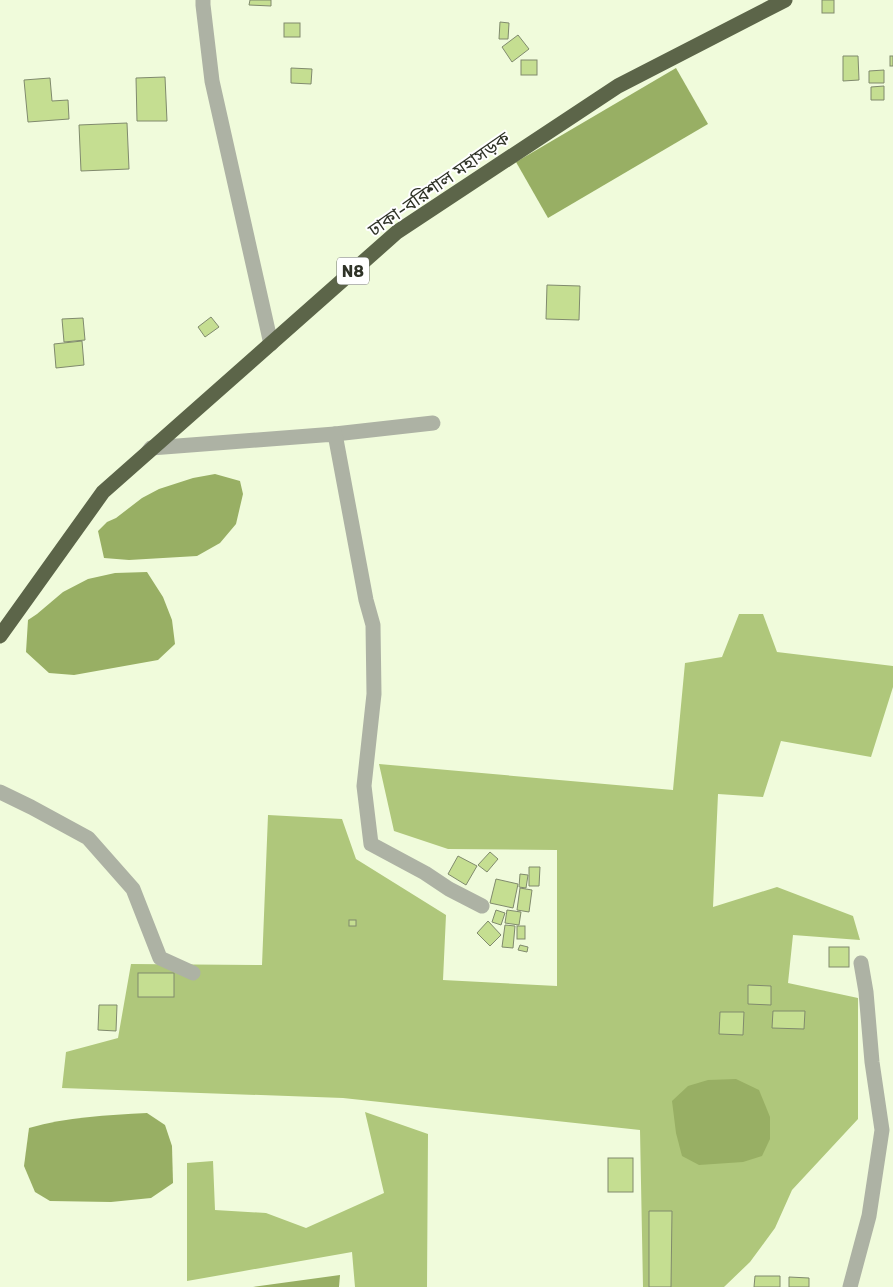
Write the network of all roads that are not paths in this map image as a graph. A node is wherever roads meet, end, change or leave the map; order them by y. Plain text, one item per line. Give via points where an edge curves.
1 (204, 0) edge
2 (785, 0) edge
3 (271, 344) junction
4 (433, 423) dead end
5 (335, 434) junction
6 (145, 455) junction
7 (0, 636) edge
8 (0, 792) edge
9 (482, 906) dead end
10 (861, 963) dead end
11 (194, 973) dead end
12 (850, 1287) edge

1 - 3 street via 212,81
2 - 3 highway, ঢাকা-বরিশাল মহাসড়ক / N8 via 618,86 397,232
3 - 6 highway, ঢাকা-বরিশাল মহাসড়ক / N8
4 - 5 street
5 - 6 street via 151,448
5 - 9 street via 373,625 374,694 364,786 371,844
6 - 7 highway, ঢাকা-বরিশাল মহাসড়ক / N8 via 103,492
8 - 11 street via 88,838 133,889 160,958
10 - 12 street via 882,1130 869,1216

